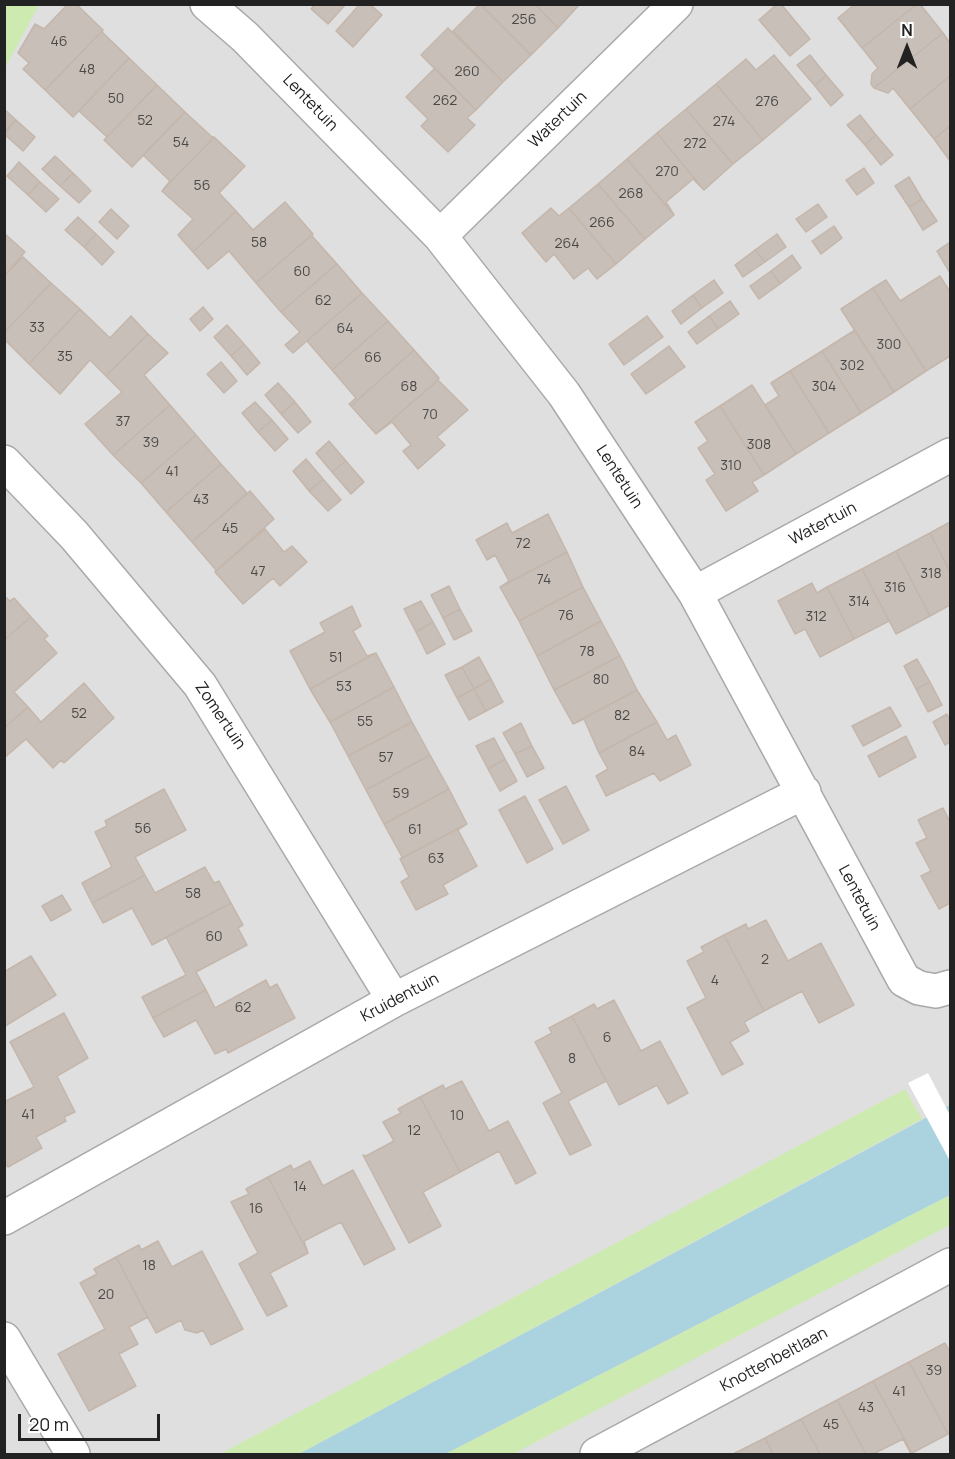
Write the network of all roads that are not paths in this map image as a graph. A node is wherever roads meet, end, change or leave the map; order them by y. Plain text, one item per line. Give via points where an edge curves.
1 (207, 4) edge
2 (676, 4) edge
3 (440, 236) junction
4 (951, 455) edge
5 (4, 462) edge
6 (694, 593) junction
7 (804, 792) junction
8 (951, 987) edge
9 (394, 1000) junction
10 (4, 1218) edge
11 (951, 1265) edge
12 (4, 1339) edge
13 (73, 1455) edge
14 (597, 1455) edge

1 - 3 street, Lentetuin via 245,37
2 - 3 street, Watertuin
3 - 6 street, Lentetuin via 564,394
4 - 6 street, Watertuin
5 - 9 street, Zomertuin via 74,535 200,685
6 - 7 street, Lentetuin
7 - 8 street, Lentetuin via 904,980 936,991
7 - 9 street, Kruidentuin
9 - 10 street, Kruidentuin
11 - 14 street, Knottenbeltlaan
12 - 13 street

